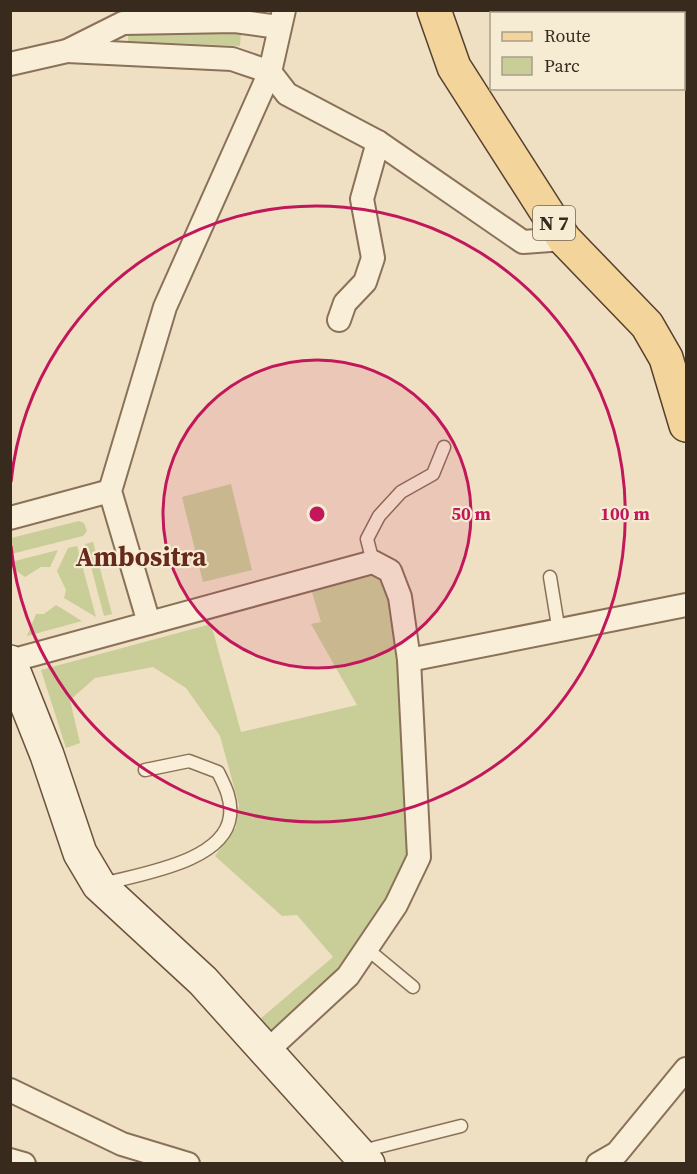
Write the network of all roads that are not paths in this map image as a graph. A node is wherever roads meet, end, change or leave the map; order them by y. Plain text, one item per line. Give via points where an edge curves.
1 (434, 10) edge
2 (281, 19) edge
3 (67, 51) junction
4 (10, 64) edge
5 (270, 72) junction
6 (378, 142) junction
7 (564, 239) junction
8 (339, 320) dead end
9 (687, 424) edge
10 (444, 447) dead end
11 (110, 491) junction
12 (10, 518) edge
13 (373, 562) junction
14 (550, 577) dead end
15 (687, 604) edge
16 (149, 623) junction
17 (559, 632) junction
18 (409, 660) junction
19 (10, 662) edge
20 (18, 703) edge
21 (145, 770) dead end
22 (99, 885) junction
23 (367, 952) junction
24 (413, 987) dead end
25 (267, 1051) junction
26 (687, 1069) edge
27 (10, 1090) edge
28 (461, 1126) dead end
29 (10, 1160) edge
30 (367, 1162) edge
31 (24, 1164) edge
32 (188, 1164) edge
33 (598, 1164) edge

1 - 7 main road, N 7 via 454,67
2 - 3 street via 123,23
2 - 5 street
3 - 4 street
3 - 5 street via 232,59
5 - 6 street via 287,94
5 - 11 street via 165,307
6 - 7 street via 523,242
6 - 8 street via 362,199 373,258 365,282 345,303
7 - 9 main road, N 7 via 647,325 666,358
10 - 13 lane via 433,474 401,492 379,516 367,539
11 - 12 street
11 - 16 street
13 - 16 street
13 - 18 street via 390,571 400,597
14 - 17 lane
15 - 17 street
16 - 19 street
17 - 18 street
18 - 23 street via 419,857
19 - 20 street
20 - 22 street via 80,853
21 - 22 lane via 189,761 218,772 230,796 231,817 222,835 208,849 182,863
22 - 25 street via 203,981
23 - 24 lane
23 - 25 street via 348,976
25 - 30 street
26 - 33 street via 617,1153
27 - 32 street via 122,1144
28 - 30 lane via 374,1148
29 - 31 street

